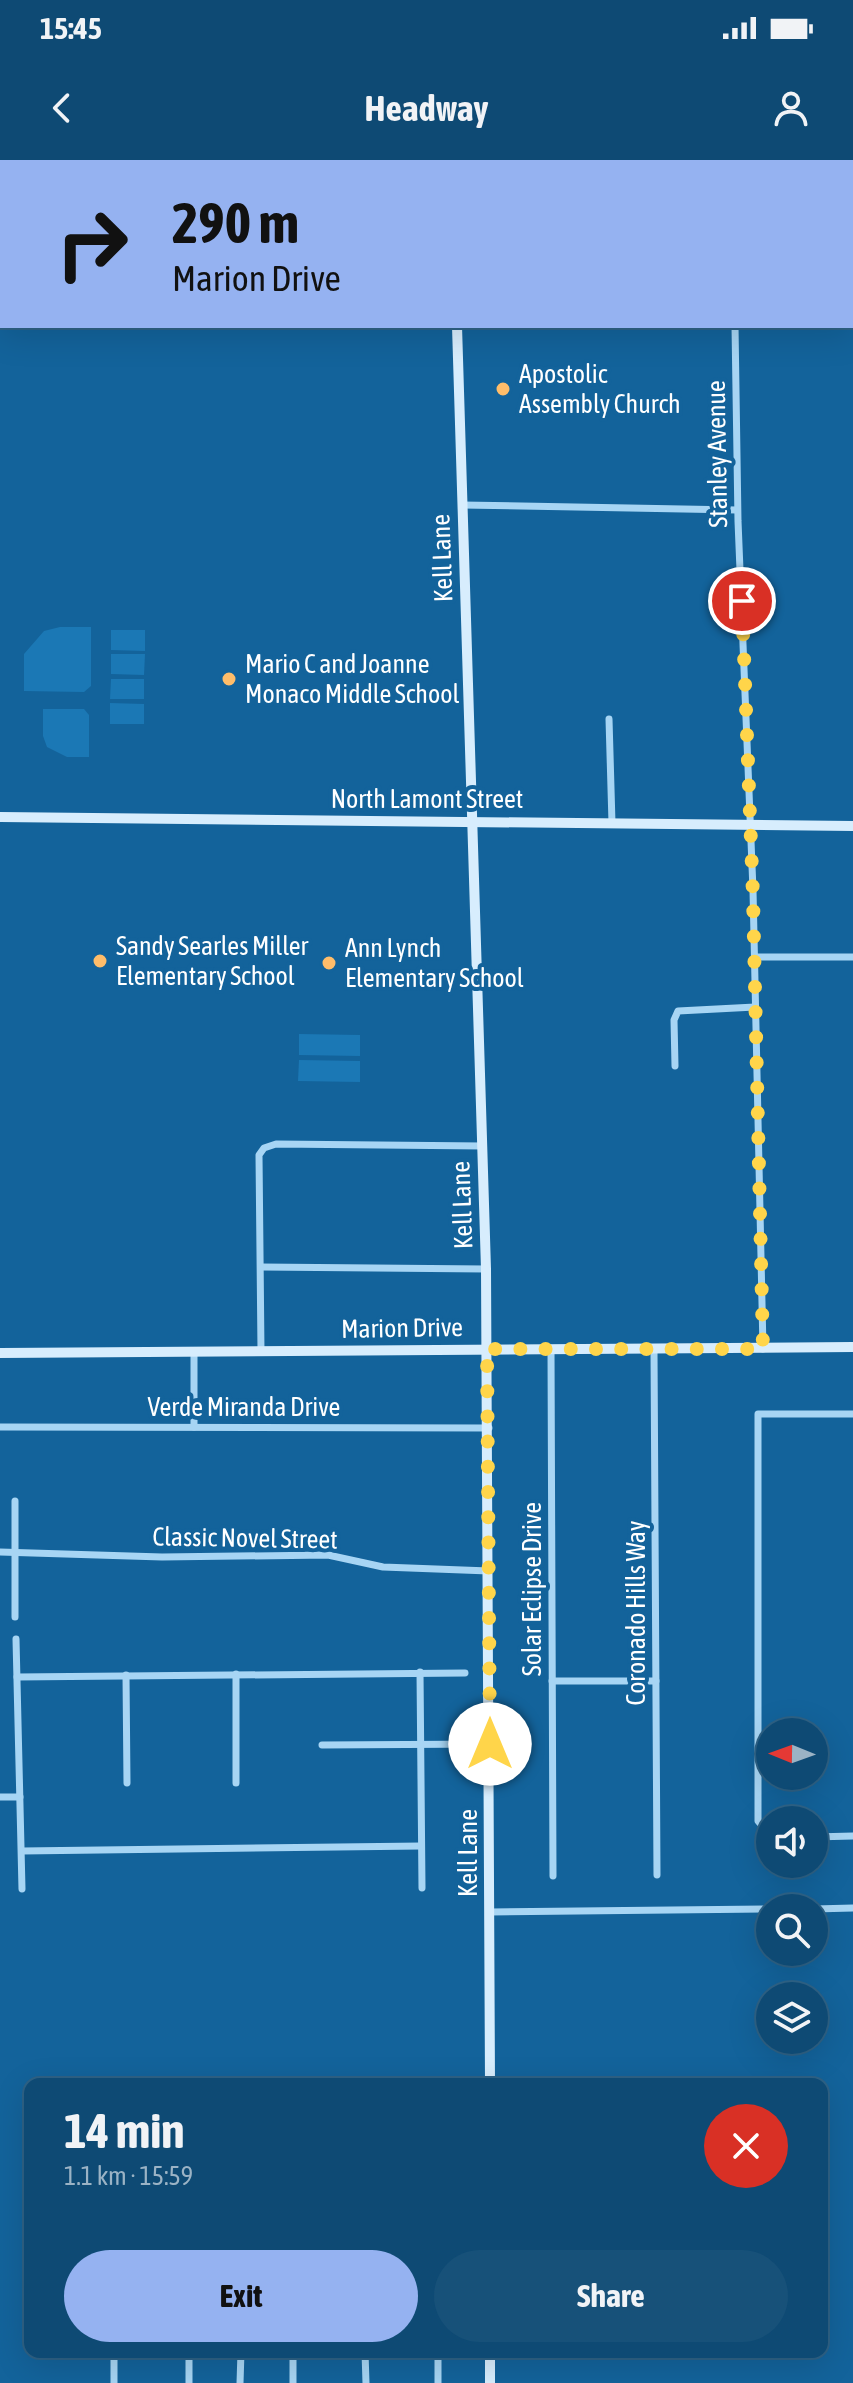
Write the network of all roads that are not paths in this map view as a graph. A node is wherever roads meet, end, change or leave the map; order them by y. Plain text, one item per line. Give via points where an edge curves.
1 (457, 328) edge
2 (735, 328) edge
3 (462, 505) junction
4 (737, 510) junction
5 (609, 719) dead end
6 (0, 817) edge
7 (473, 821) junction
8 (612, 823) junction
9 (750, 825) junction
10 (853, 826) edge
11 (755, 957) junction
12 (853, 957) edge
13 (755, 1007) junction
14 (675, 1066) dead end
15 (483, 1146) junction
16 (261, 1267) junction
17 (486, 1269) junction
18 (853, 1347) edge
19 (487, 1349) junction
20 (551, 1349) junction
21 (763, 1349) junction
22 (654, 1350) junction
23 (261, 1351) junction
24 (194, 1352) junction
25 (0, 1353) edge
26 (853, 1414) edge
27 (0, 1427) edge
28 (194, 1427) junction
29 (489, 1428) junction
30 (15, 1501) dead end
31 (15, 1551) junction
32 (0, 1552) edge
33 (489, 1571) junction
34 (15, 1617) dead end
35 (16, 1639) dead end
36 (420, 1672) junction
37 (465, 1673) dead end
38 (236, 1674) junction
39 (126, 1675) junction
40 (17, 1677) junction
41 (552, 1681) junction
42 (656, 1681) junction
43 (421, 1744) junction
44 (490, 1744) junction
45 (322, 1745) dead end
46 (127, 1783) dead end
47 (236, 1783) dead end
48 (0, 1797) edge
49 (20, 1797) junction
50 (758, 1806) edge
51 (853, 1836) edge
52 (828, 1837) edge
53 (421, 1846) junction
54 (22, 1851) junction
55 (657, 1875) dead end
56 (553, 1876) dead end
57 (422, 1888) dead end
58 (22, 1889) dead end
59 (853, 1908) edge
60 (756, 1909) edge
61 (828, 1909) edge
62 (490, 1912) junction
63 (490, 2078) edge
64 (114, 2358) edge
65 (189, 2358) edge
66 (241, 2358) edge
67 (293, 2358) edge
68 (365, 2358) edge
69 (438, 2358) edge
70 (490, 2358) edge
71 (114, 2383) edge
72 (189, 2383) edge
73 (240, 2383) edge
74 (293, 2383) edge
75 (366, 2383) edge
76 (438, 2383) edge
77 (490, 2383) edge

1 - 3 street, Kell Lane
2 - 4 street, Stanley Avenue
3 - 4 street
3 - 7 street, Kell Lane
4 - 9 street, Stanley Avenue
5 - 8 street
6 - 7 street, North Lamont Street
7 - 8 street, North Lamont Street
7 - 15 street, Kell Lane
8 - 9 street, North Lamont Street
9 - 10 street, North Lamont Street
9 - 11 street, Stanley Avenue
11 - 12 street
11 - 13 street, Stanley Avenue
13 - 14 street via 678,1011
13 - 21 street, Stanley Avenue
15 - 16 street via 264,1148 259,1155
15 - 17 street, Kell Lane
16 - 17 street
16 - 23 street
17 - 19 street, Kell Lane
18 - 21 street, Marion Drive
19 - 20 street, Marion Drive
19 - 23 street, Marion Drive
19 - 29 street, Kell Lane
20 - 22 street, Marion Drive
20 - 41 street, Solar Eclipse Drive
21 - 22 street, Marion Drive
22 - 42 street, Coronado Hills Way
23 - 24 street, Marion Drive
24 - 25 street, Marion Drive
24 - 28 street
26 - 50 street via 758,1414
27 - 28 street, Verde Miranda Drive
28 - 29 street, Verde Miranda Drive
29 - 33 street, Kell Lane
30 - 31 street
31 - 32 street, Classic Novel Street
31 - 33 street, Classic Novel Street via 328,1555 383,1567
31 - 34 street
33 - 44 street, Kell Lane
35 - 40 street
36 - 37 street
36 - 38 street
36 - 43 street
38 - 39 street
38 - 47 street
39 - 40 street
39 - 46 street
40 - 49 street
41 - 42 street
41 - 56 street, Solar Eclipse Drive
42 - 55 street, Coronado Hills Way
43 - 44 street
43 - 45 street
43 - 53 street
44 - 62 street, Kell Lane
48 - 49 street
49 - 54 street
51 - 52 street
53 - 54 street
53 - 57 street
54 - 58 street
59 - 61 street
60 - 62 street
62 - 63 street, Kell Lane
64 - 71 street
65 - 72 street
66 - 73 street
67 - 74 street
68 - 75 street
69 - 76 street
70 - 77 street

